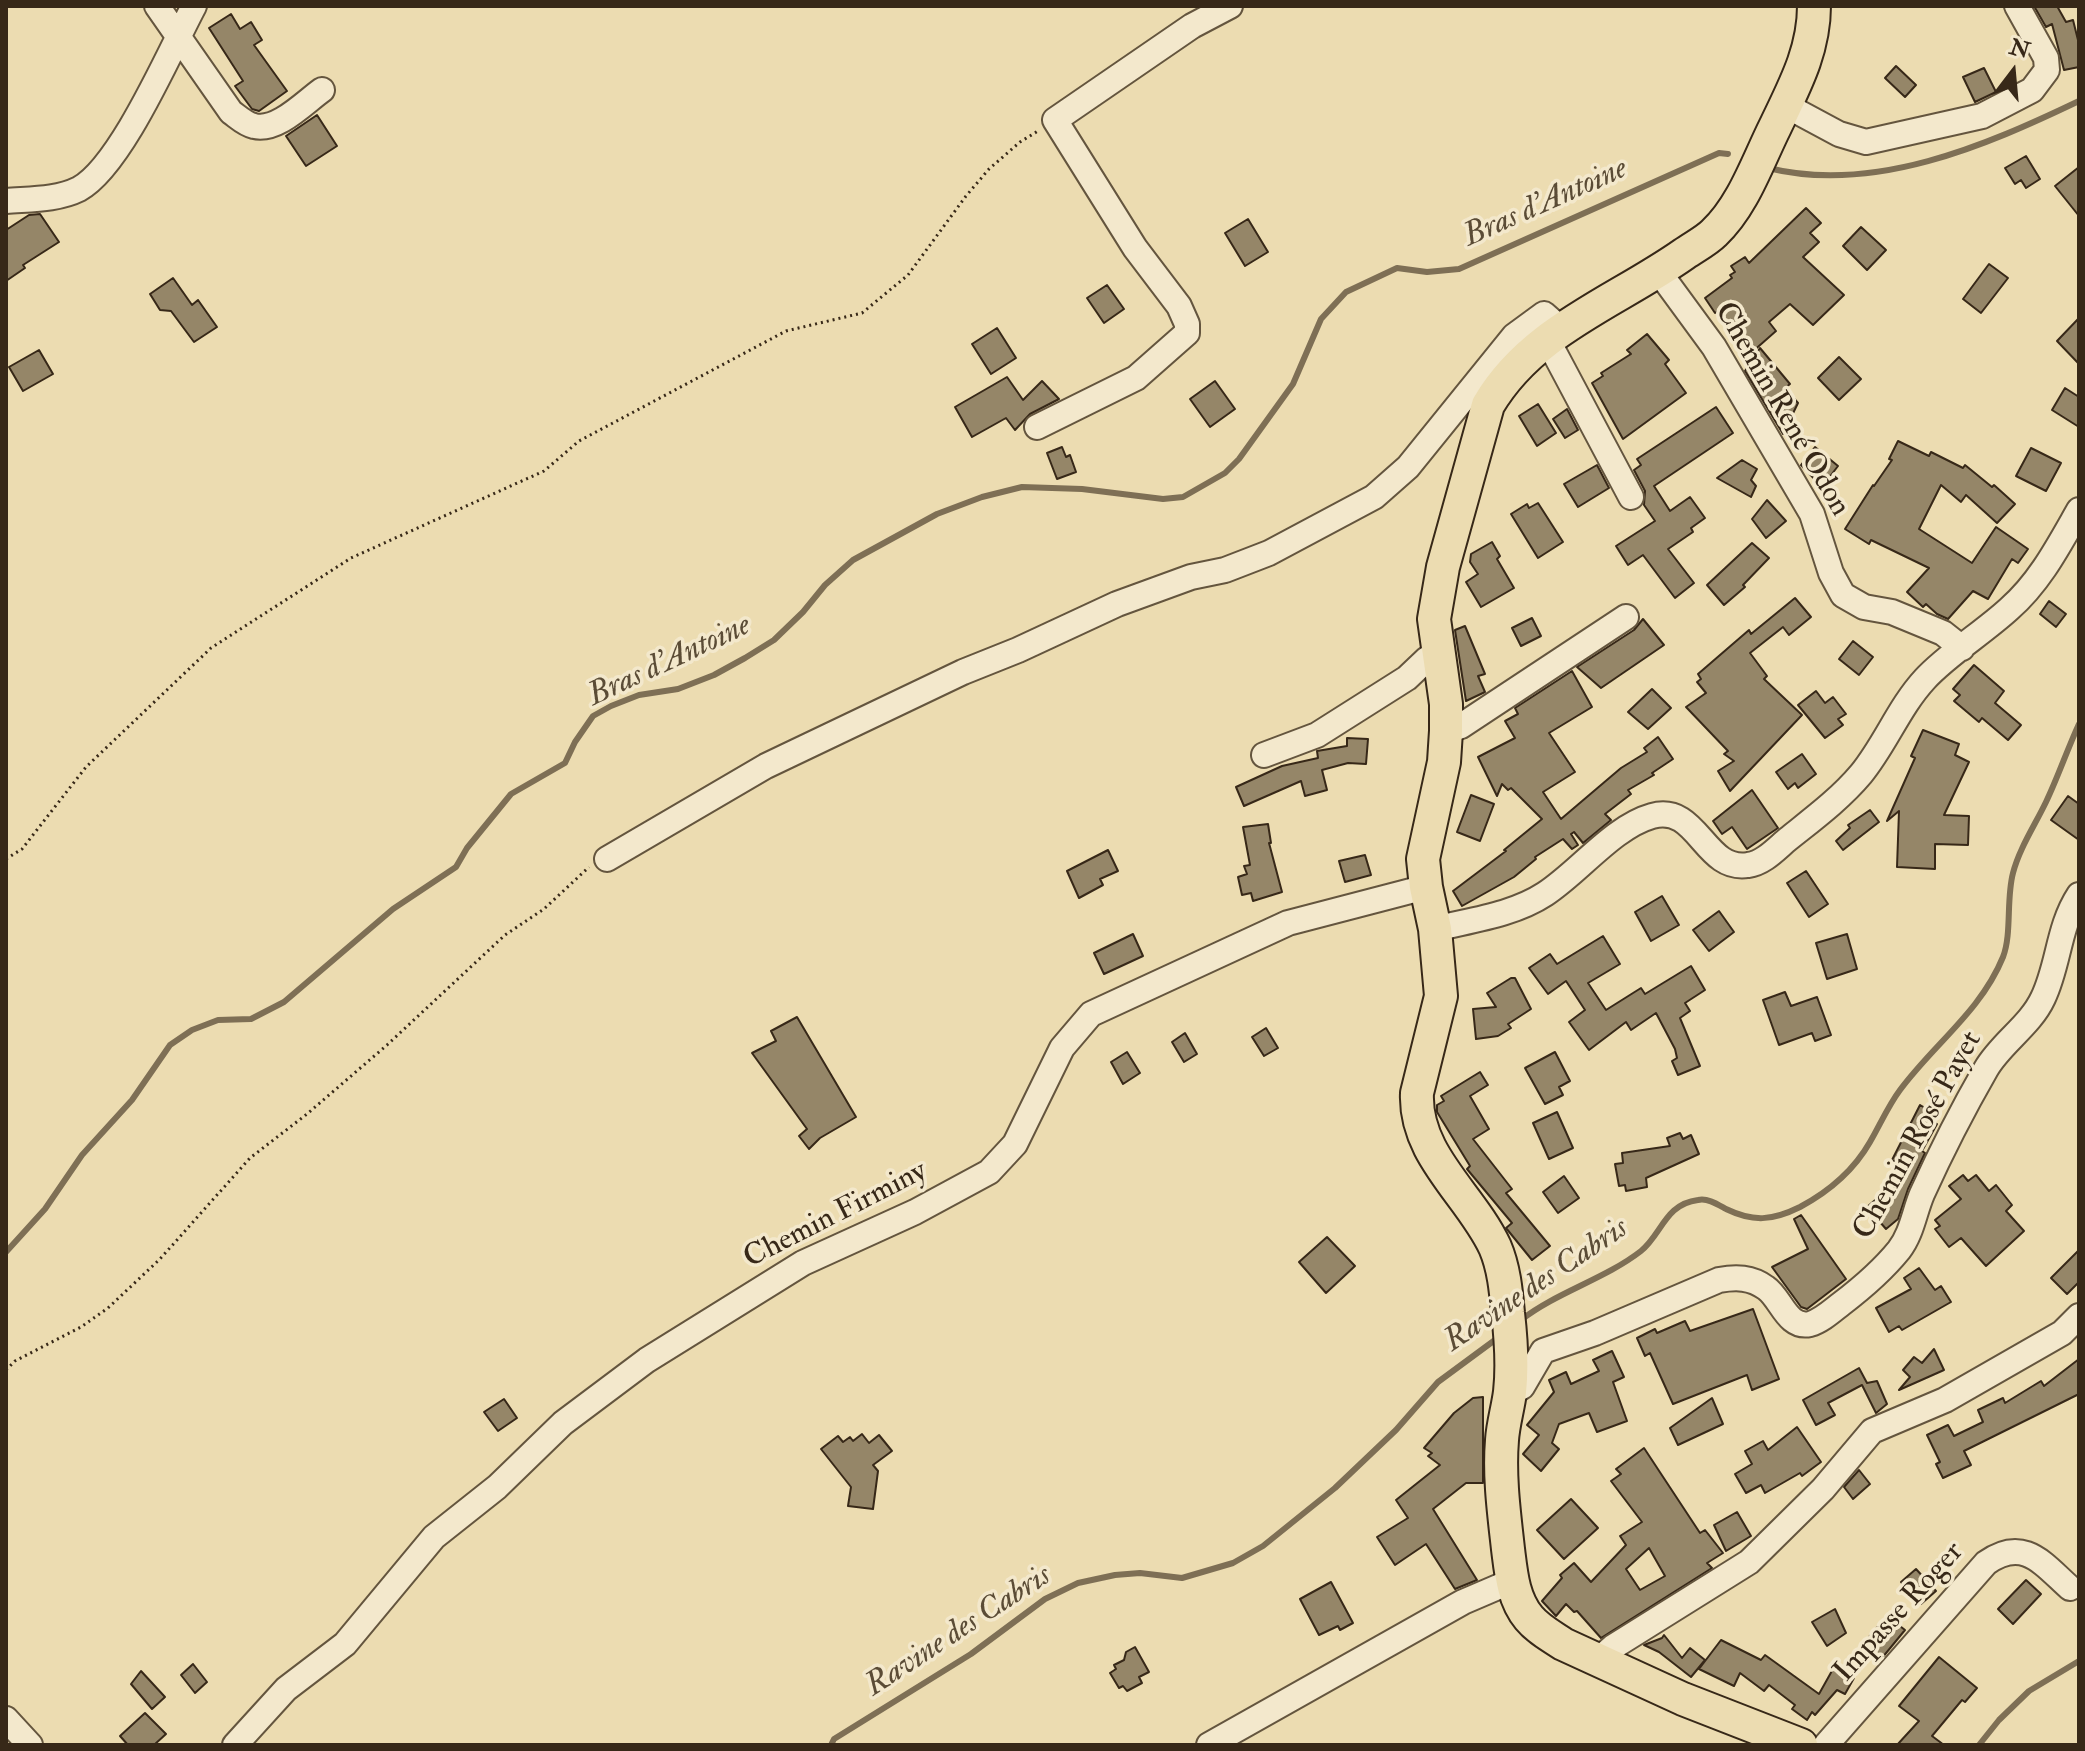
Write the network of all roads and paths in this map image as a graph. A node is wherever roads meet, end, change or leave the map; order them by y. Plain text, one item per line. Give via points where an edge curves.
1 (157, 6) edge
2 (194, 6) edge
3 (1230, 6) edge
4 (1814, 6) edge
5 (2017, 6) edge
6 (179, 35) junction
7 (322, 90) dead end
8 (1785, 105) junction
9 (1055, 120) junction
10 (6, 201) edge
11 (1659, 272) junction
12 (1554, 334) junction
13 (1037, 427) dead end
14 (1631, 497) dead end
15 (2079, 510) edge
16 (1626, 617) dead end
17 (1962, 648) junction
18 (1438, 656) junction
19 (1446, 731) junction
20 (1264, 755) dead end
21 (6, 859) edge
22 (607, 859) joint
23 (1426, 887) junction
24 (2079, 895) edge
25 (1435, 929) junction
26 (2079, 1316) edge
27 (6, 1370) edge
28 (1511, 1382) junction
29 (1512, 1581) junction
30 (2070, 1588) dead end
31 (1597, 1661) junction
32 (6, 1719) edge
33 (1792, 1744) edge
34 (30, 1745) edge
35 (235, 1745) edge
36 (1209, 1745) edge
37 (1826, 1745) edge

1 - 6 street
2 - 6 street
3 - 9 street
4 - 8 main road via 1804,68
5 - 8 street via 2046,58 2047,70 2032,90 1982,116 1866,142
6 - 7 street via 231,112 253,126 273,125
6 - 10 street via 131,126 98,175 54,198
8 - 11 main road via 1737,204 1715,232
9 - 13 street via 1135,248 1179,306 1187,333 1136,378
9 - 21 path via 989,169 908,275 862,313 786,331 579,441 544,471 351,558 211,648 86,767 22,849
11 - 12 main road
11 - 17 street, Chemin René Odon via 1714,347 1812,514 1843,595 1943,633
12 - 14 street
12 - 18 main road via 1522,360 1488,405 1443,567 1434,619
12 - 22 street via 1544,314 1514,336 1408,467 1374,497 1269,553 1117,604 963,672 766,766
15 - 17 street via 2039,576 2012,607
16 - 19 street
17 - 25 street via 1926,678 1861,775 1762,860 1747,866 1729,863 1712,854 1685,820 1652,816 1522,906
18 - 19 main road
18 - 20 street via 1317,735
19 - 23 main road via 1423,859
22 - 27 path via 505,935 387,1045 250,1158 160,1259 108,1308
23 - 25 main road
23 - 35 street, Chemin Firminy via 1288,923 1091,1014 1062,1048 1015,1144 989,1172 803,1263 647,1360 563,1423 497,1487 434,1537 345,1644 286,1689
24 - 28 street, Chemin Rosé Payet via 2061,932 2044,998 1988,1066 1930,1176 1900,1249 1866,1284 1813,1324 1803,1325 1786,1313 1769,1289 1737,1277 1719,1280 1543,1351 1522,1387
25 - 28 main road via 1441,996 1417,1093 1418,1119 1431,1150 1496,1249 1509,1315
26 - 31 street via 2062,1333 1945,1400 1872,1431 1749,1562
28 - 29 main road via 1501,1463
29 - 31 main road via 1529,1618 1553,1638
29 - 36 street via 1463,1602
30 - 37 street, Impasse Roger via 2033,1555 1996,1556
31 - 33 main road
32 - 34 street

